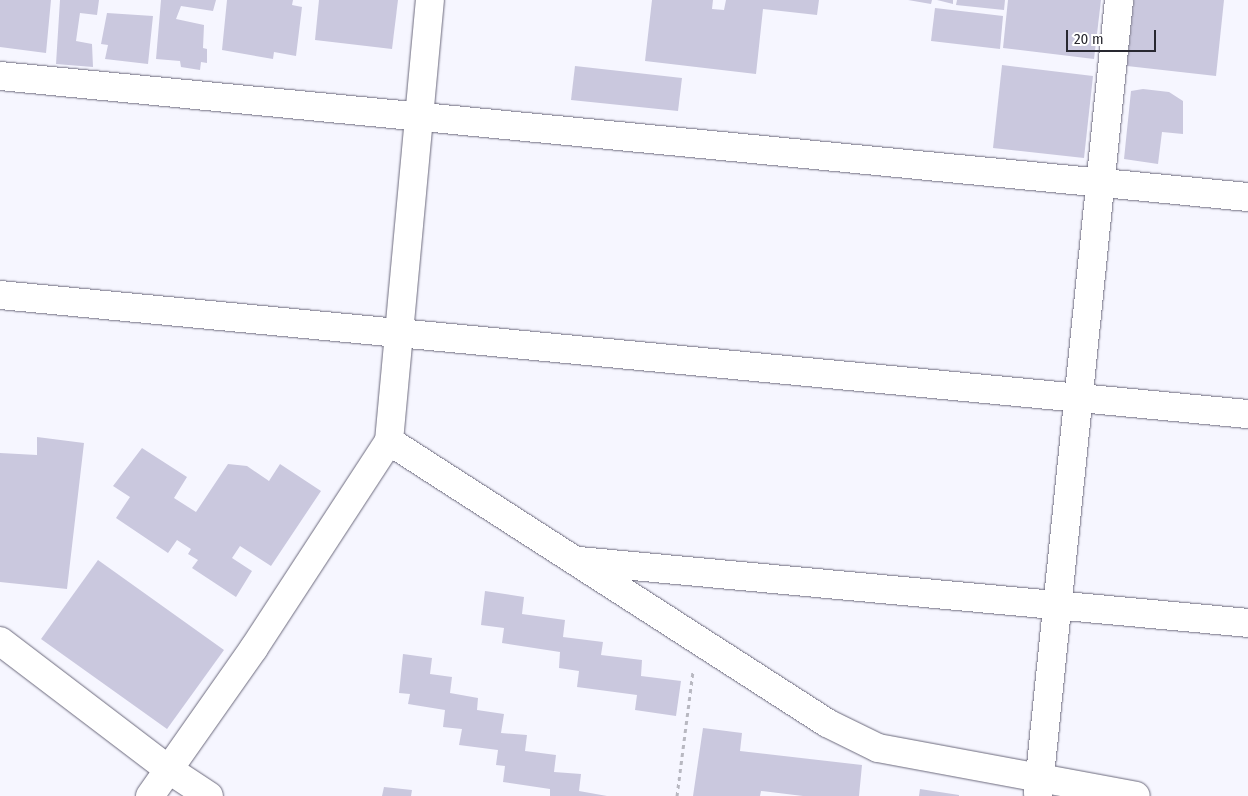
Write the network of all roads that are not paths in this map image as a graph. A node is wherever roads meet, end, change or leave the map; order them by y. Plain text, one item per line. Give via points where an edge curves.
1 (430, 0) edge
2 (1119, 0) edge
3 (0, 76) edge
4 (419, 115) junction
5 (1101, 180) junction
6 (1248, 196) edge
7 (0, 295) edge
8 (398, 332) junction
9 (1079, 398) junction
10 (1248, 414) edge
11 (389, 441) junction
12 (575, 560) junction
13 (1058, 605) junction
14 (1248, 623) edge
15 (0, 641) edge
16 (168, 769) junction
17 (1039, 787) edge
18 (150, 796) edge
19 (209, 796) edge
20 (1136, 796) edge

1 - 4 street
2 - 5 street
3 - 4 street
4 - 5 street
4 - 8 street
5 - 6 street
5 - 9 street
7 - 8 street
8 - 9 street
8 - 11 street
9 - 10 street
9 - 13 street
11 - 12 street
11 - 16 street via 254,648
12 - 13 street
12 - 17 street via 828,723 878,748
13 - 14 street
13 - 17 street
15 - 16 street
16 - 18 street
16 - 19 street
17 - 20 street

